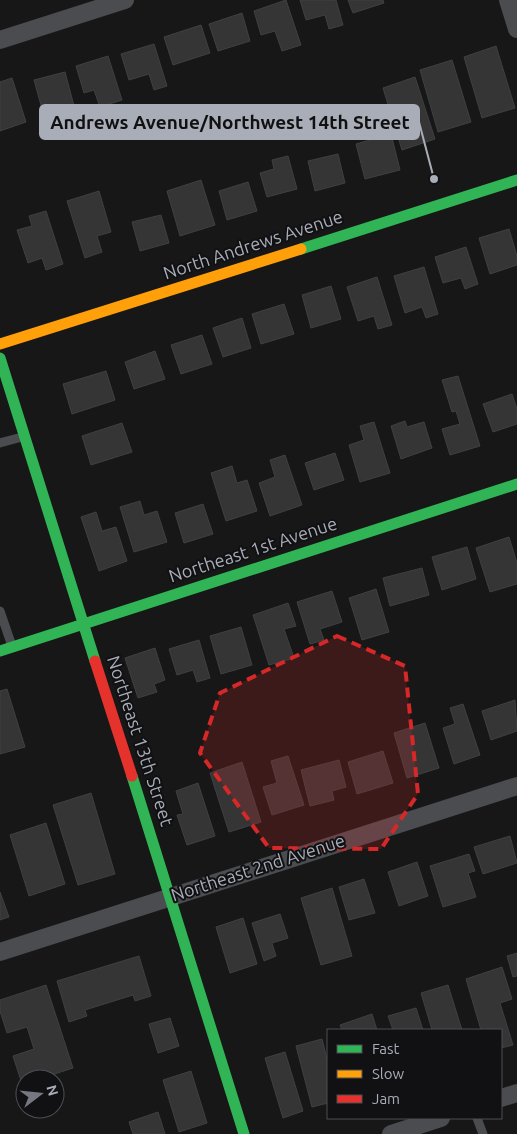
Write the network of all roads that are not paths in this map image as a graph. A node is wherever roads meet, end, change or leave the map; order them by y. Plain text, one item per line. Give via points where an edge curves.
1 (125, 0) edge
2 (508, 0) edge
3 (517, 28) edge
4 (0, 40) edge
5 (517, 180) edge
6 (0, 344) edge
7 (0, 358) edge
8 (24, 436) junction
9 (0, 443) edge
10 (517, 484) edge
11 (0, 611) edge
12 (84, 624) junction
13 (12, 647) junction
14 (0, 650) edge
15 (517, 786) edge
16 (170, 896) junction
17 (0, 952) edge
18 (517, 1093) edge
19 (502, 1098) edge
20 (477, 1119) edge
21 (436, 1122) edge
22 (244, 1134) edge
23 (391, 1134) edge
24 (483, 1134) edge

1 - 4 street
2 - 3 street
5 - 6 street, North Andrews Avenue
7 - 8 street, Northeast 13th Street
8 - 9 lane
8 - 12 street, Northeast 13th Street
10 - 12 street, Northeast 1st Avenue
11 - 13 lane
12 - 13 street, Northeast 1st Avenue
12 - 16 street, Northeast 13th Street
13 - 14 street, Northeast 1st Avenue
15 - 16 street, Northeast 2nd Avenue
16 - 17 street, Northeast 2nd Avenue
16 - 22 street, Northeast 13th Street
18 - 19 street
20 - 24 lane
21 - 23 street

